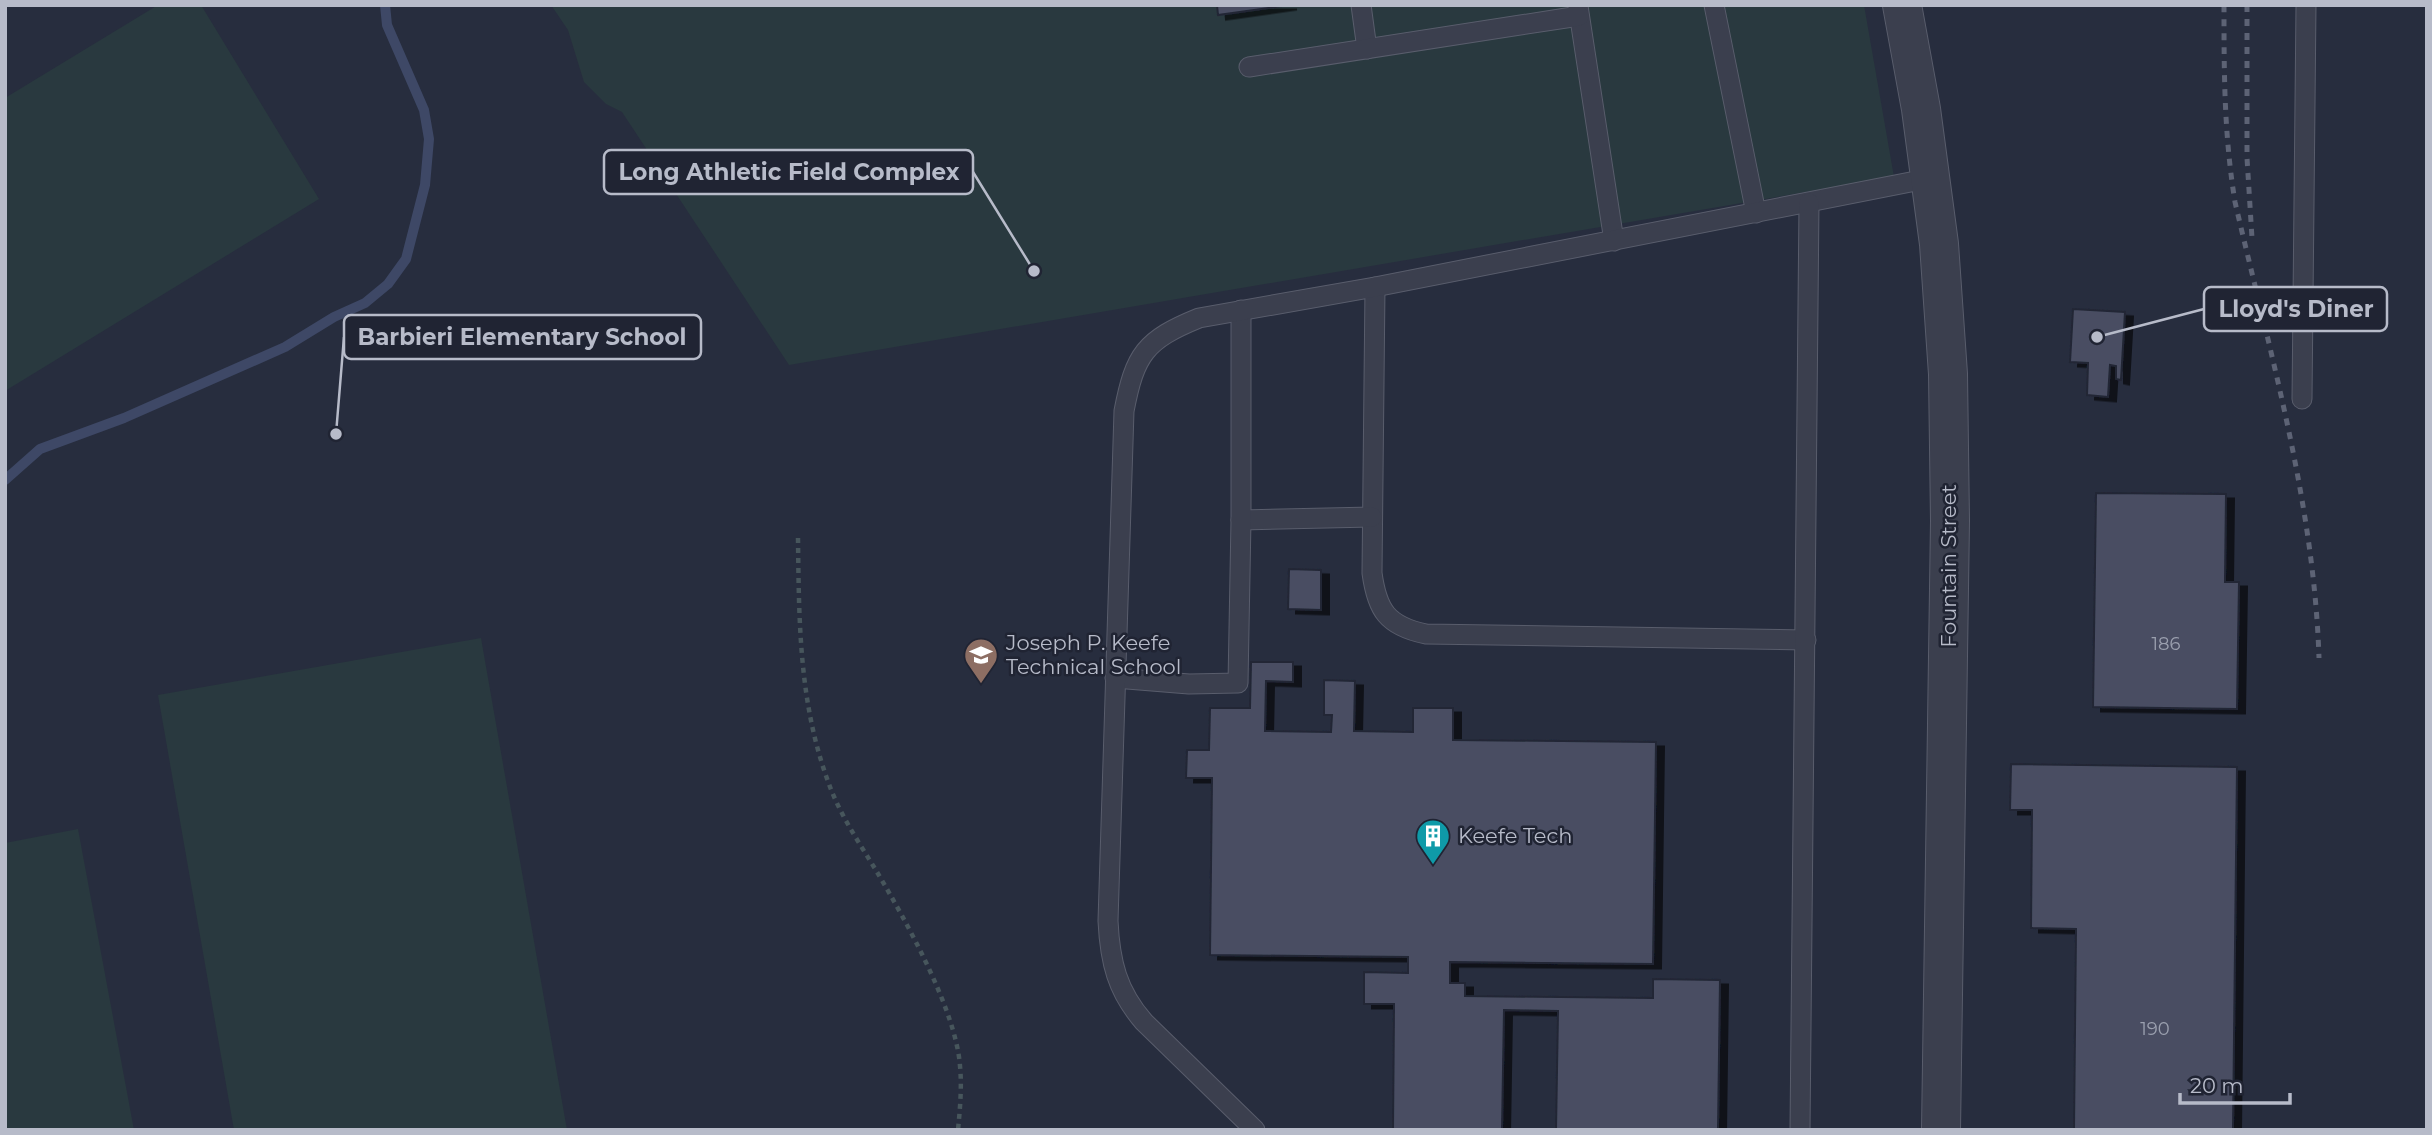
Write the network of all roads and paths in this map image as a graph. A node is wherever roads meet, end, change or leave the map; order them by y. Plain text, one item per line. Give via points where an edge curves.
1 (1361, 5) edge
2 (1714, 5) edge
3 (1902, 5) edge
4 (2306, 5) edge
5 (1579, 11) edge
6 (1367, 49) junction
7 (1249, 67) dead end
8 (1931, 178) junction
9 (1809, 203) junction
10 (1756, 213) junction
11 (1614, 241) junction
12 (1375, 287) junction
13 (1241, 310) junction
14 (2302, 399) dead end
15 (1372, 517) junction
16 (1241, 520) junction
17 (798, 538) dead end
18 (1806, 640) junction
19 (1115, 678) junction
20 (958, 1130) edge
21 (1255, 1130) edge
22 (1800, 1130) edge
23 (1941, 1130) edge

1 - 6 lane
2 - 10 lane
3 - 8 street, Fountain Street
4 - 14 lane
5 - 6 lane
5 - 11 lane
6 - 7 lane
8 - 9 lane
8 - 23 street, Fountain Street via 1944,309 1949,469
9 - 10 lane
9 - 18 lane
10 - 11 lane
11 - 12 lane
12 - 13 lane
12 - 15 lane
13 - 16 lane
13 - 19 lane via 1176,327 1140,356 1130,376 1124,411
15 - 16 lane
15 - 18 lane via 1372,573 1380,607 1391,621 1407,630 1426,634
16 - 19 lane via 1238,684
17 - 20 path via 803,678 813,736 830,787 898,908 953,1031 960,1065
18 - 22 lane
19 - 21 lane via 1108,921 1117,980 1144,1023

